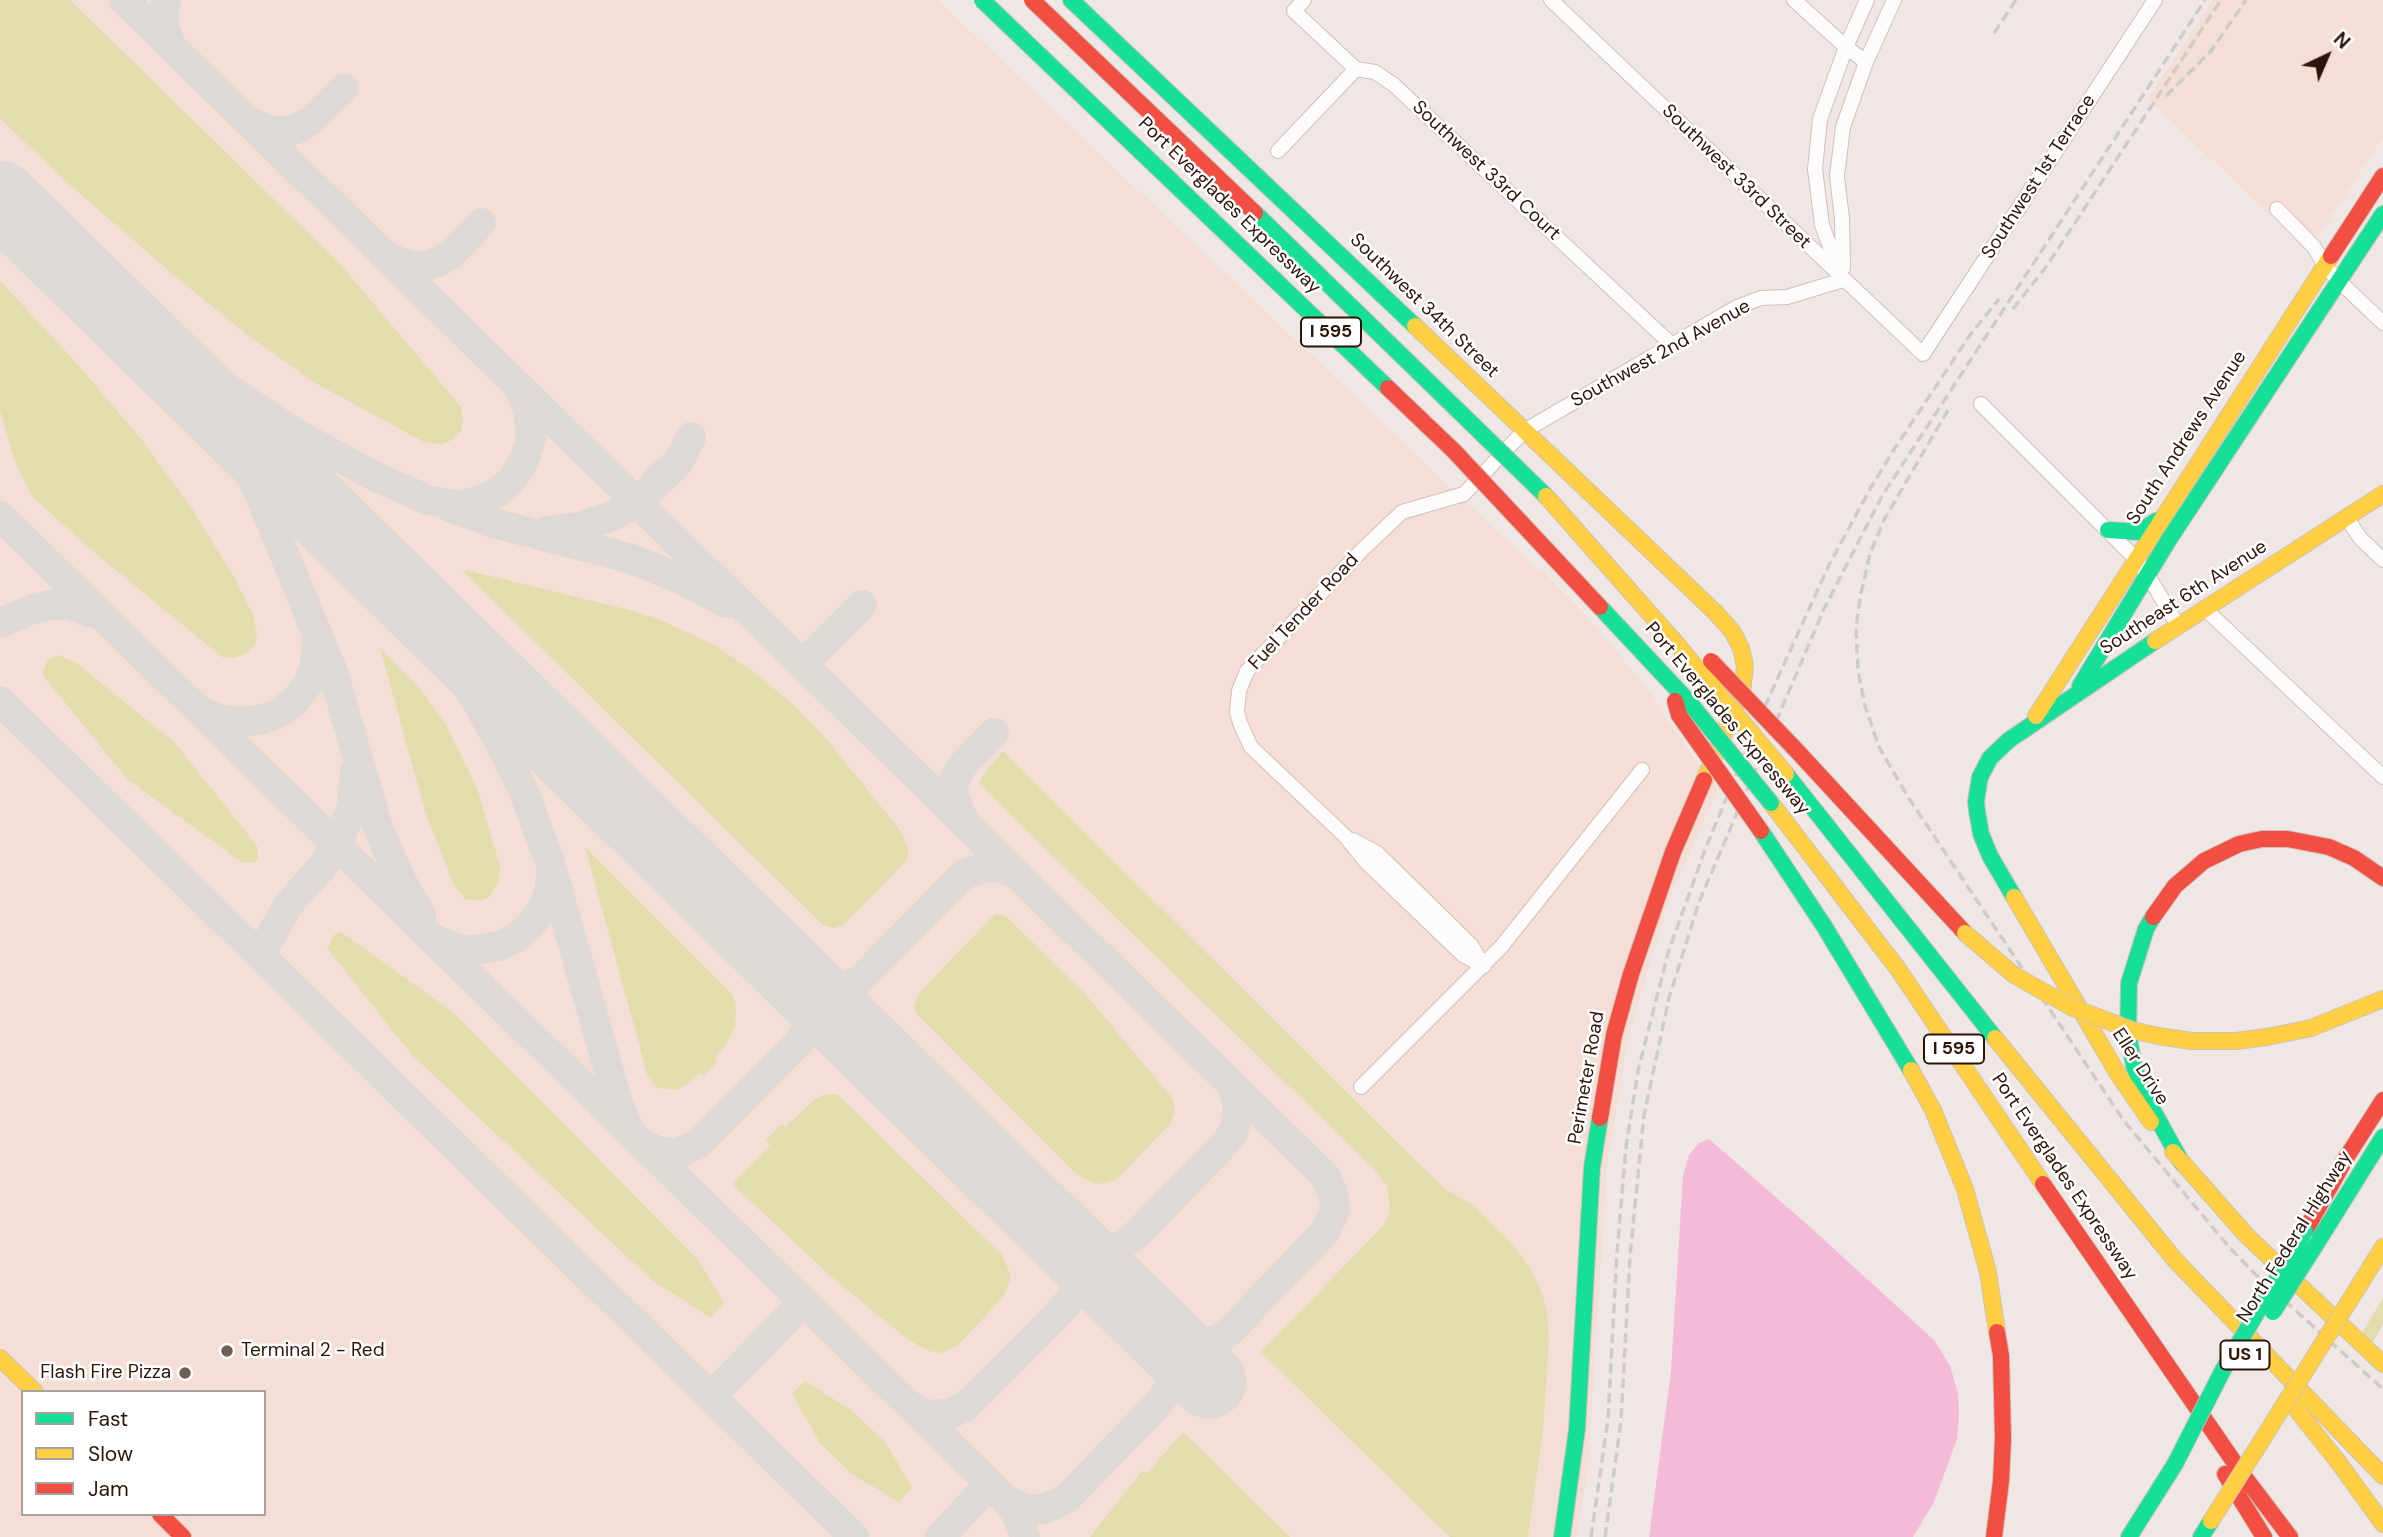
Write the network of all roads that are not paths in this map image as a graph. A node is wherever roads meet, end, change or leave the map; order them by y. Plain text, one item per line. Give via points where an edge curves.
1 (982, 0) edge
2 (1032, 0) edge
3 (1071, 0) edge
4 (1551, 0) edge
5 (1794, 0) edge
6 (1867, 0) edge
7 (1894, 0) edge
8 (2155, 0) edge
9 (1299, 6) edge
10 (1846, 47) junction
11 (1866, 62) junction
12 (1356, 69) junction
13 (1278, 151) dead end
14 (2383, 176) edge
15 (2277, 209) dead end
16 (2383, 214) edge
17 (2325, 266) junction
18 (1843, 280) junction
19 (2339, 281) junction
20 (2383, 323) edge
21 (1671, 344) junction
22 (1923, 354) joint
23 (1981, 404) dead end
24 (1524, 431) junction
25 (2383, 494) edge
26 (2162, 516) junction
27 (2347, 518) junction
28 (1569, 520) junction
29 (2108, 530) junction
30 (2135, 558) junction
31 (2383, 560) edge
32 (2149, 577) junction
33 (2204, 608) junction
34 (2178, 626) junction
35 (1741, 648) joint
36 (1667, 677) junction
37 (2076, 693) junction
38 (2030, 726) junction
39 (2009, 740) joint
40 (1642, 770) dead end
41 (2383, 777) edge
42 (2383, 877) edge
43 (1484, 966) junction
44 (2383, 999) edge
45 (1361, 1087) dead end
46 (2383, 1100) edge
47 (2383, 1137) edge
48 (2182, 1163) junction
49 (2383, 1247) edge
50 (2175, 1260) junction
51 (2124, 1305) junction
52 (0, 1358) edge
53 (2383, 1364) edge
54 (33, 1390) edge
55 (2175, 1464) junction
56 (2383, 1476) edge
57 (162, 1516) edge
58 (2383, 1524) edge
59 (183, 1537) edge
60 (1562, 1537) edge
61 (1994, 1537) edge
62 (2129, 1537) edge
63 (2201, 1537) edge
64 (2264, 1537) edge
65 (2290, 1537) edge

1 - 36 main road, Port Everglades Expressway / I 595, bridge via 1411,408
2 - 28 main road, Port Everglades Expressway / I 595, bridge via 1445,395
3 - 24 main road, Southwest 34th Street
4 - 18 street, Southwest 33rd Street
5 - 10 street
6 - 10 street
7 - 11 street
8 - 22 street, Southwest 1st Terrace
9 - 12 street, Southwest 33rd Court
10 - 11 street
10 - 18 street via 1820,119 1815,169 1822,225
11 - 18 street via 1843,127 1837,176
12 - 13 street
12 - 21 street, Southwest 33rd Court via 1375,72 1395,85
14 - 17 main road, South Andrews Avenue
15 - 17 street via 2314,247
16 - 19 main road
17 - 19 street
17 - 26 main road, South Andrews Avenue
18 - 21 street, Southwest 2nd Avenue via 1737,307
18 - 22 street, Southwest 33rd Street
19 - 20 street
19 - 32 main road
21 - 24 street, Southwest 2nd Avenue
23 - 29 street
24 - 35 main road, Southwest 34th Street via 1725,622
24 - 43 street, Fuel Tender Road via 1464,494 1402,512 1362,550 1254,663 1239,691 1237,712 1251,747 1463,955
25 - 27 main road, Southeast 6th Avenue
26 - 29 main road via 2140,531
26 - 30 main road, South Andrews Avenue
27 - 31 street
27 - 33 main road, Southeast 6th Avenue
28 - 44 main road, bridge via 1680,628 1965,933 2014,975 2071,1007 2132,1030 2191,1041 2236,1041 2311,1028
28 - 50 main road, Port Everglades Expressway / I 595, bridge via 1786,774
29 - 30 street
30 - 32 street
30 - 38 main road, South Andrews Avenue
32 - 34 street
32 - 37 main road
33 - 34 main road, Southeast 6th Avenue
33 - 41 street
34 - 37 main road, Southeast 6th Avenue
35 - 60 main road, Perimeter Road via 1745,666 1742,692 1660,889 1621,1005 1606,1074 1592,1167 1577,1429
36 - 51 main road, Port Everglades Expressway / I 595, bridge via 1848,901
36 - 61 main road, bridge via 1679,715 1824,926 1913,1073 1965,1189 1988,1272 2001,1356 2003,1439
37 - 38 main road, Southeast 6th Avenue
38 - 39 main road, Southeast 6th Avenue
39 - 48 main road, Eller Drive via 1990,758 1978,788 1984,844 2118,1074
40 - 43 street
42 - 48 main road via 2329,847 2262,839 2204,861 2159,906 2132,969 2128,1033 2146,1098
43 - 45 street
46 - 55 main road, bridge via 2223,1370
47 - 55 main road, North Federal Highway / US 1, bridge
48 - 53 main road, Eller Drive via 2248,1236
49 - 63 main road, bridge
50 - 56 main road, Port Everglades Expressway
50 - 58 main road
51 - 64 main road
51 - 65 main road, Port Everglades Expressway
52 - 54 main road
55 - 62 main road, North Federal Highway / US 1
57 - 59 main road

